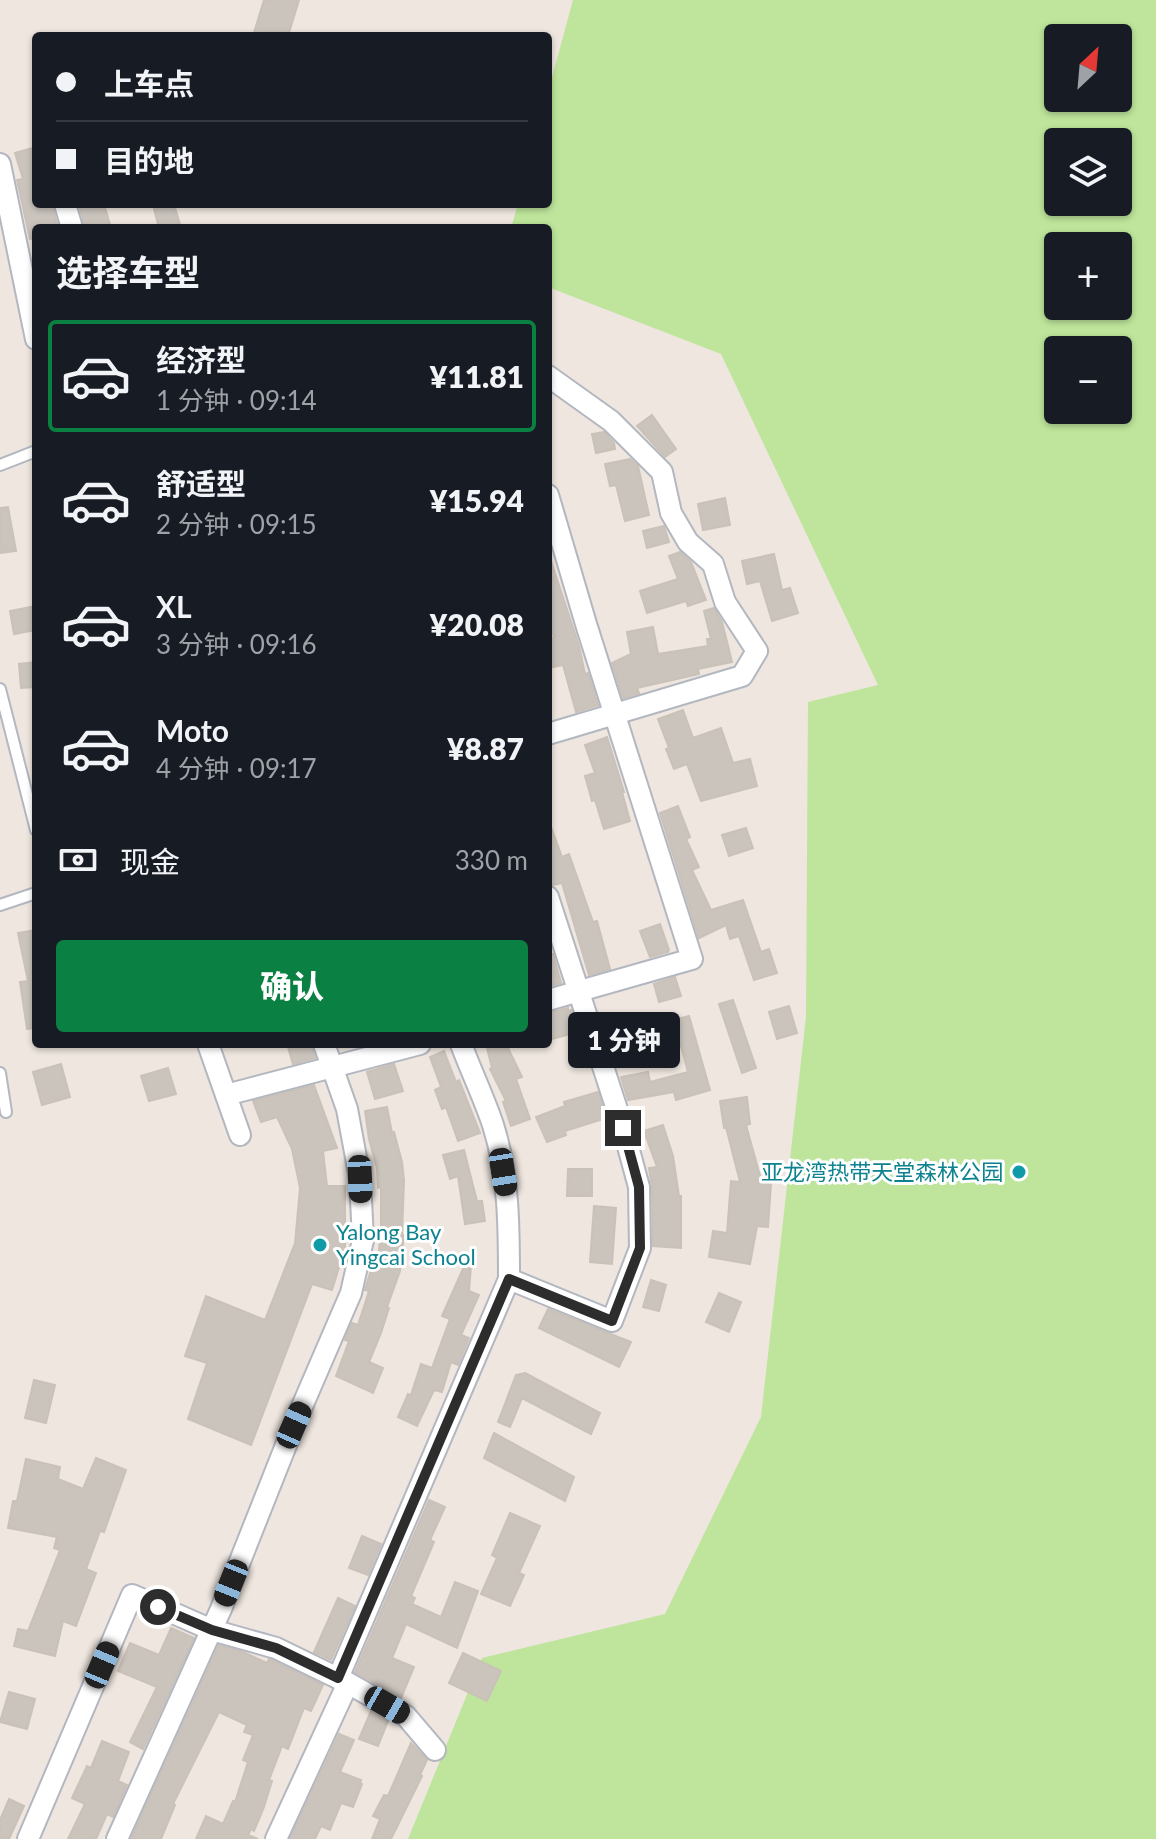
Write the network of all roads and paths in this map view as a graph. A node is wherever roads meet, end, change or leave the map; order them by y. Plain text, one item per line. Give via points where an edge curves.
1 (0, 164) edge
2 (32, 320) edge
3 (552, 379) edge
4 (32, 453) edge
5 (0, 465) edge
6 (552, 508) edge
7 (0, 689) edge
8 (614, 716) junction
9 (552, 733) edge
10 (32, 814) edge
11 (32, 894) edge
12 (0, 905) edge
13 (552, 909) edge
14 (579, 991) junction
15 (552, 999) edge
16 (209, 1048) edge
17 (325, 1048) edge
18 (405, 1048) edge
19 (463, 1048) edge
20 (331, 1068) junction
21 (0, 1073) edge
22 (226, 1095) junction
23 (6, 1112) dead end
24 (240, 1135) dead end
25 (509, 1279) junction
26 (212, 1630) junction
27 (343, 1680) junction
28 (435, 1750) dead end
29 (28, 1839) edge
30 (117, 1839) edge
31 (276, 1839) edge

1 - 2 street
3 - 8 street via 611,421 662,472 671,513 688,542 713,564 725,602 757,651 742,676
4 - 5 lane
6 - 8 street
7 - 10 lane
8 - 9 street
8 - 14 street via 692,959
11 - 12 lane
13 - 14 street
14 - 15 street
14 - 25 street via 639,1187 640,1248 612,1321
16 - 22 street
17 - 20 street
18 - 20 street
19 - 25 street via 500,1157 509,1213
20 - 22 street
20 - 26 street via 347,1109 360,1179 363,1240 351,1293
21 - 23 lane
22 - 24 street
25 - 27 street
26 - 27 street via 276,1648
26 - 29 street via 132,1595
26 - 30 street
27 - 28 street via 406,1716
27 - 31 street

